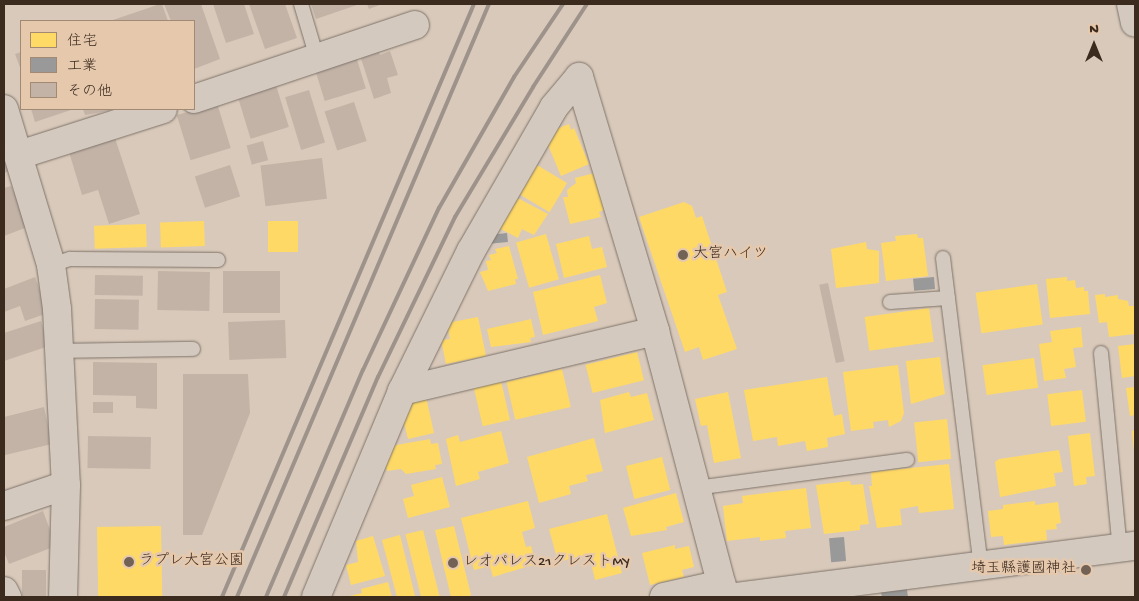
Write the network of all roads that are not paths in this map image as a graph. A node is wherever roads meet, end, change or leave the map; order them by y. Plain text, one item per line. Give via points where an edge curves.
1 (302, 4) edge
2 (1131, 4) edge
3 (1135, 23) edge
4 (415, 25) dead end
5 (317, 58) junction
6 (195, 99) edge
7 (4, 109) edge
8 (160, 110) edge
9 (19, 155) junction
10 (943, 258) dead end
11 (218, 260) dead end
12 (51, 265) junction
13 (948, 298) junction
14 (890, 302) dead end
15 (655, 331) junction
16 (193, 349) dead end
17 (60, 351) junction
18 (1102, 354) dead end
19 (402, 391) junction
20 (907, 460) dead end
21 (66, 485) junction
22 (696, 488) junction
23 (4, 506) edge
24 (1128, 548) edge
25 (980, 566) junction
26 (4, 591) edge
27 (727, 593) edge
28 (7, 597) edge
29 (63, 597) edge
30 (316, 597) edge
31 (664, 597) edge

1 - 5 lane
2 - 3 street
4 - 5 street
5 - 6 street
7 - 9 street
8 - 9 street
9 - 12 street
10 - 13 lane
11 - 12 lane via 70,259
12 - 17 street
13 - 14 lane
13 - 25 lane
15 - 19 street
15 - 19 street via 579,77 554,107 471,251
15 - 22 street
16 - 17 lane
17 - 21 street
18 - 24 lane
19 - 30 street
20 - 22 lane
21 - 23 street
21 - 29 street
22 - 27 street
24 - 25 street
25 - 27 street
26 - 28 street
27 - 31 street

